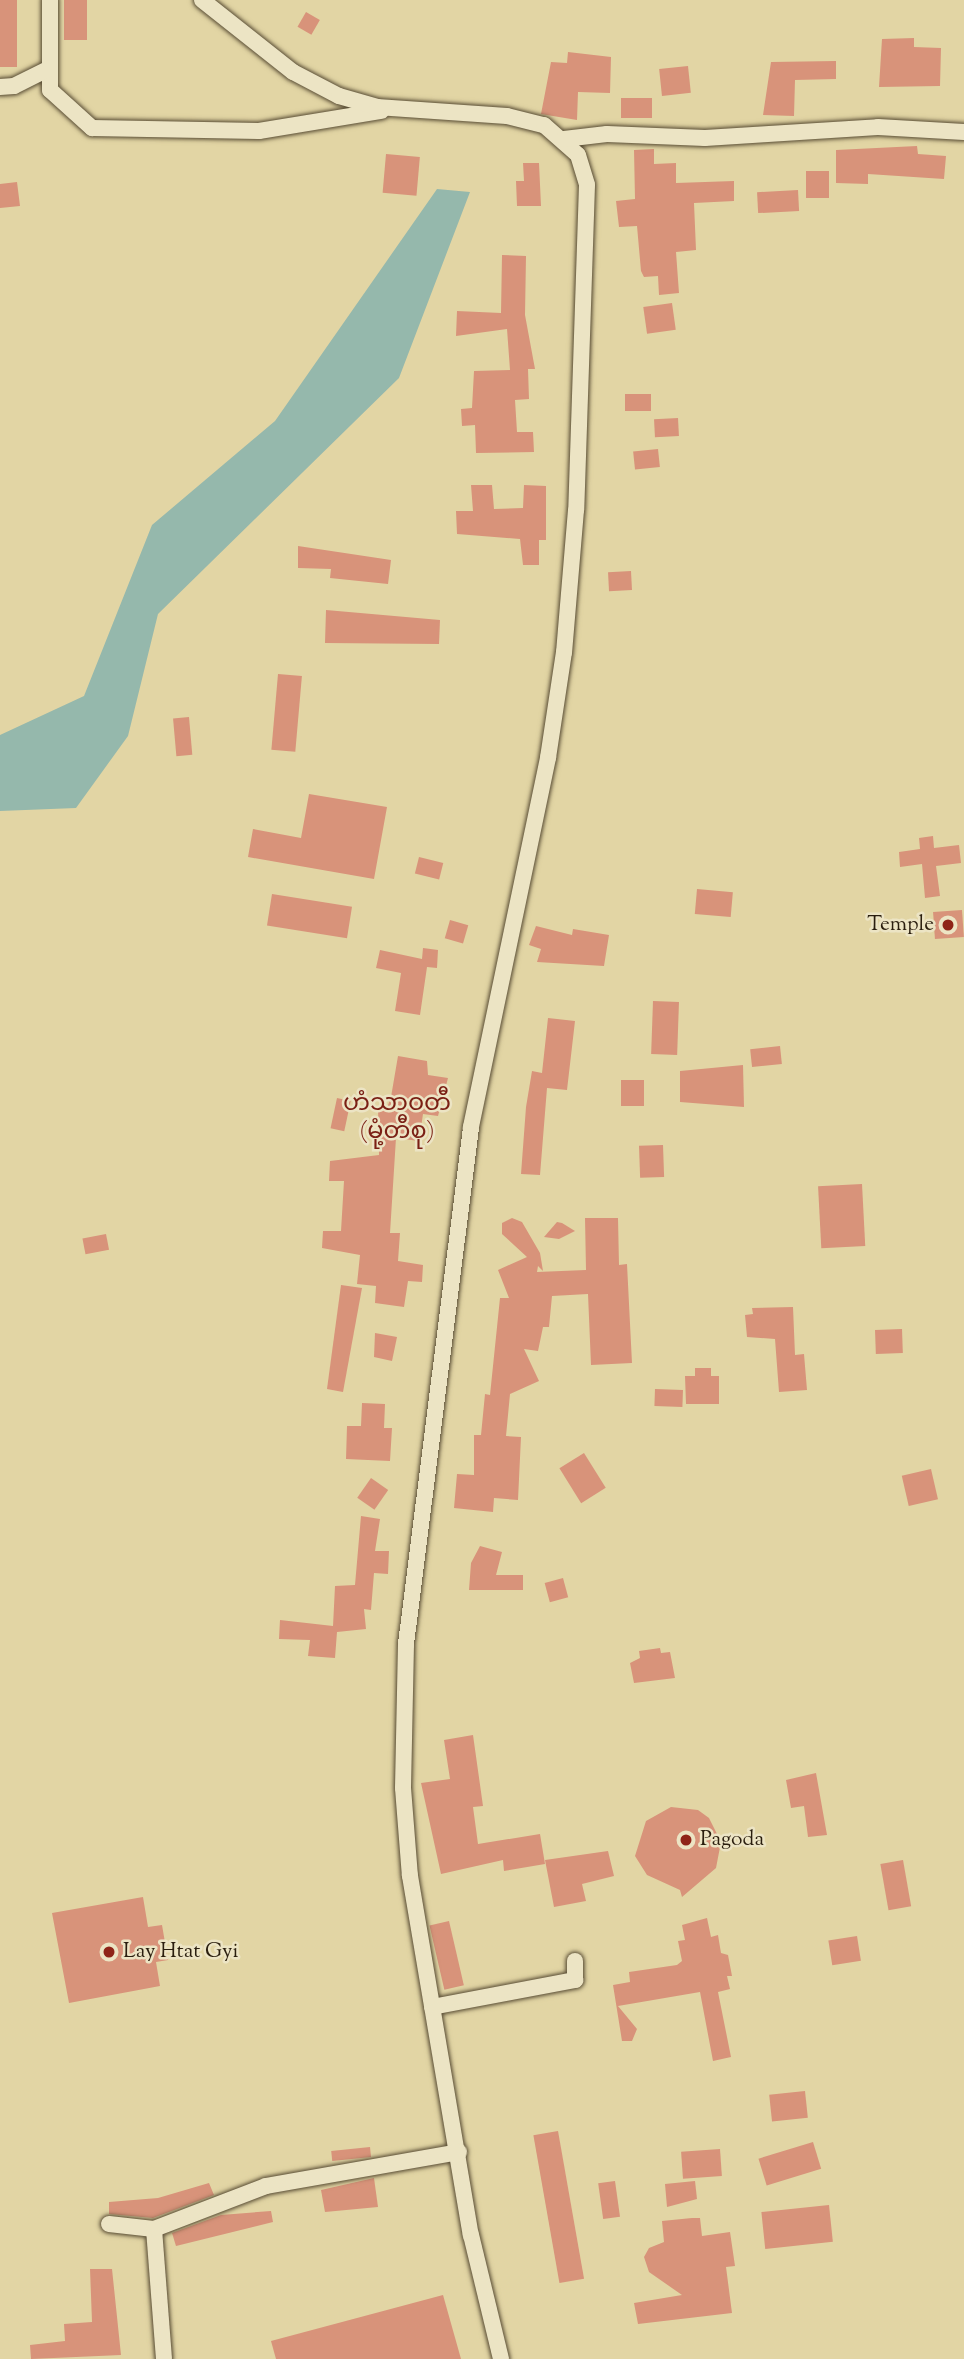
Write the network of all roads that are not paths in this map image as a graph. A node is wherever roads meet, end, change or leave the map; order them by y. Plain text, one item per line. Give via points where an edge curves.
1 (50, 0) edge
2 (202, 0) edge
3 (50, 68) junction
4 (0, 87) edge
5 (397, 108) junction
6 (964, 132) edge
7 (564, 139) junction
8 (575, 1961) dead end
9 (432, 2007) junction
10 (459, 2152) junction
11 (109, 2224) dead end
12 (154, 2229) junction
13 (164, 2359) edge
14 (501, 2359) edge

1 - 3 street
2 - 5 street via 262,50 323,89
3 - 4 street via 14,86
3 - 5 street via 50,90 92,128 259,131
5 - 7 street via 529,120
6 - 7 street via 878,127 705,138 607,134
7 - 9 street via 585,172 588,206 576,510 564,652 548,758 471,1128 407,1633 403,1788 411,1876
8 - 9 street via 575,1980
9 - 10 street
10 - 12 street via 266,2186
10 - 14 street via 471,2235
11 - 12 street
12 - 13 street

